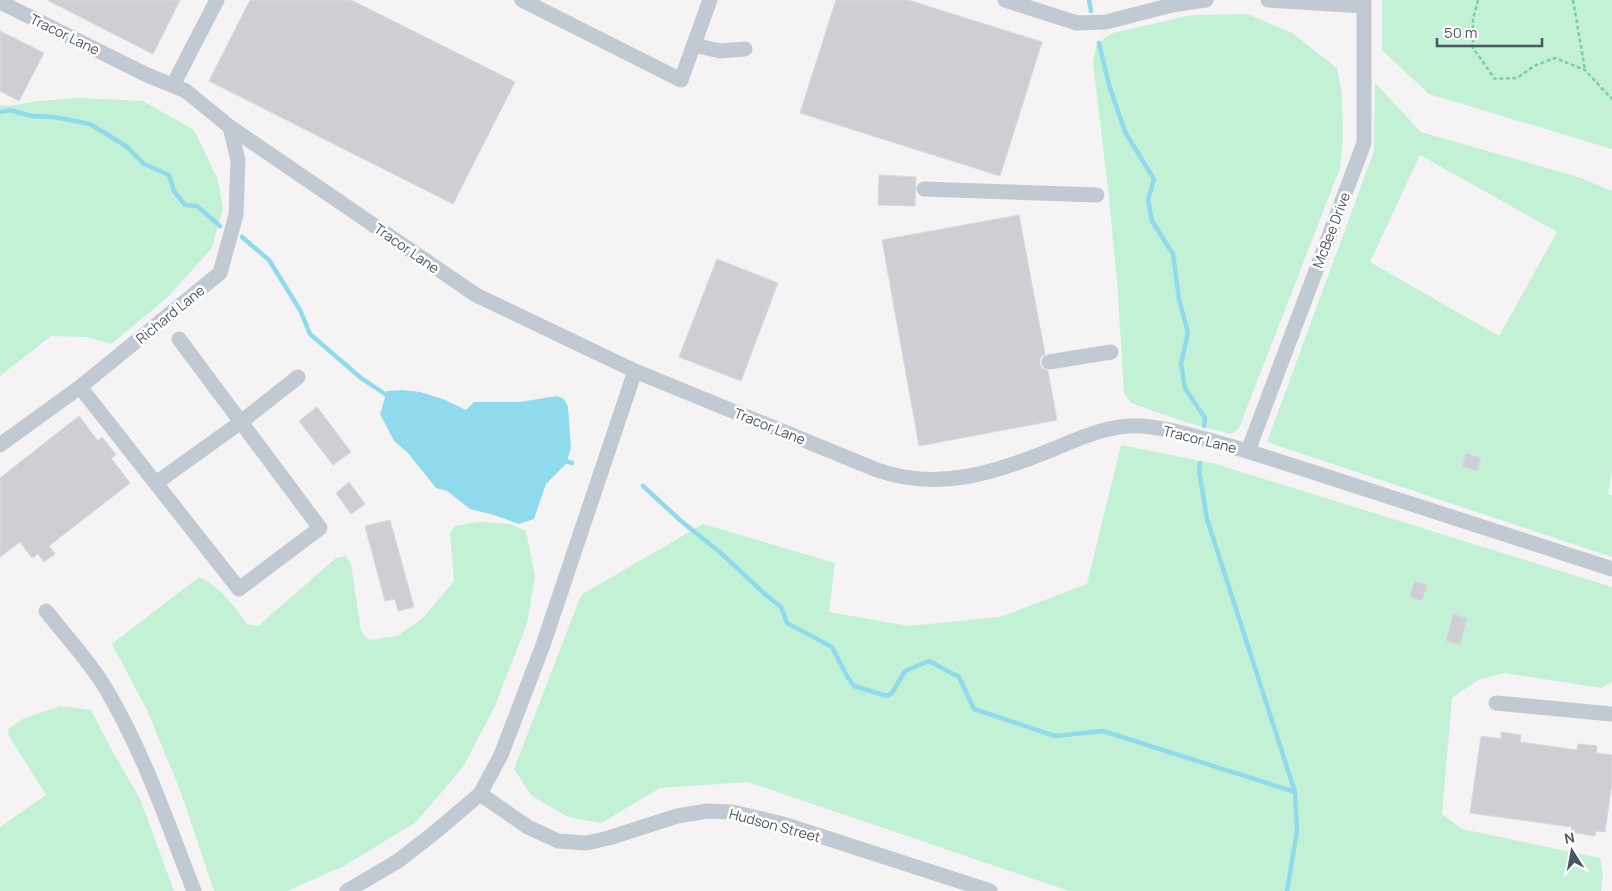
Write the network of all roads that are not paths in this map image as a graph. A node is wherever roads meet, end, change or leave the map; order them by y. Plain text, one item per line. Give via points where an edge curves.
1 (217, 0) edge
2 (522, 0) edge
3 (710, 0) edge
4 (1005, 0) edge
5 (1206, 0) edge
6 (1268, 0) edge
7 (0, 2) edge
8 (1364, 3) edge
9 (694, 45) junction
10 (745, 49) dead end
11 (173, 85) junction
12 (230, 127) junction
13 (924, 189) dead end
14 (1097, 195) dead end
15 (179, 339) dead end
16 (1111, 352) dead end
17 (1049, 362) dead end
18 (635, 371) junction
19 (298, 377) dead end
20 (80, 387) junction
21 (242, 422) junction
22 (0, 445) edge
23 (1248, 452) junction
24 (156, 483) junction
25 (1612, 569) edge
26 (46, 611) dead end
27 (1496, 703) dead end
28 (1612, 714) edge
29 (480, 794) junction
30 (194, 891) edge
31 (347, 891) edge
32 (990, 891) edge

1 - 11 street
2 - 9 street via 681,80
3 - 9 street
4 - 5 street via 1077,23 1106,22 1172,4
6 - 8 street
7 - 11 street, Tracor Lane
8 - 23 street, McBee Drive via 1364,143
9 - 10 street via 720,51
11 - 12 street, Tracor Lane via 186,91
12 - 18 street, Tracor Lane via 476,294
12 - 20 street, Richard Lane via 238,160 236,215 220,273
13 - 14 street
15 - 21 street
16 - 17 street
18 - 23 street, Tracor Lane via 877,470 911,478 936,480 987,473 1086,436 1138,426 1168,429
18 - 29 street via 543,644 501,755
19 - 21 street
20 - 22 street, Richard Lane
20 - 24 street
21 - 24 street
21 - 24 street via 320,528 239,589
23 - 25 street, Tracor Lane
26 - 30 street via 105,687 127,726 147,768
27 - 28 street
29 - 31 street via 398,861
29 - 32 street, Hudson Street via 528,827 558,841 586,843 677,816 707,811 732,812 783,824

